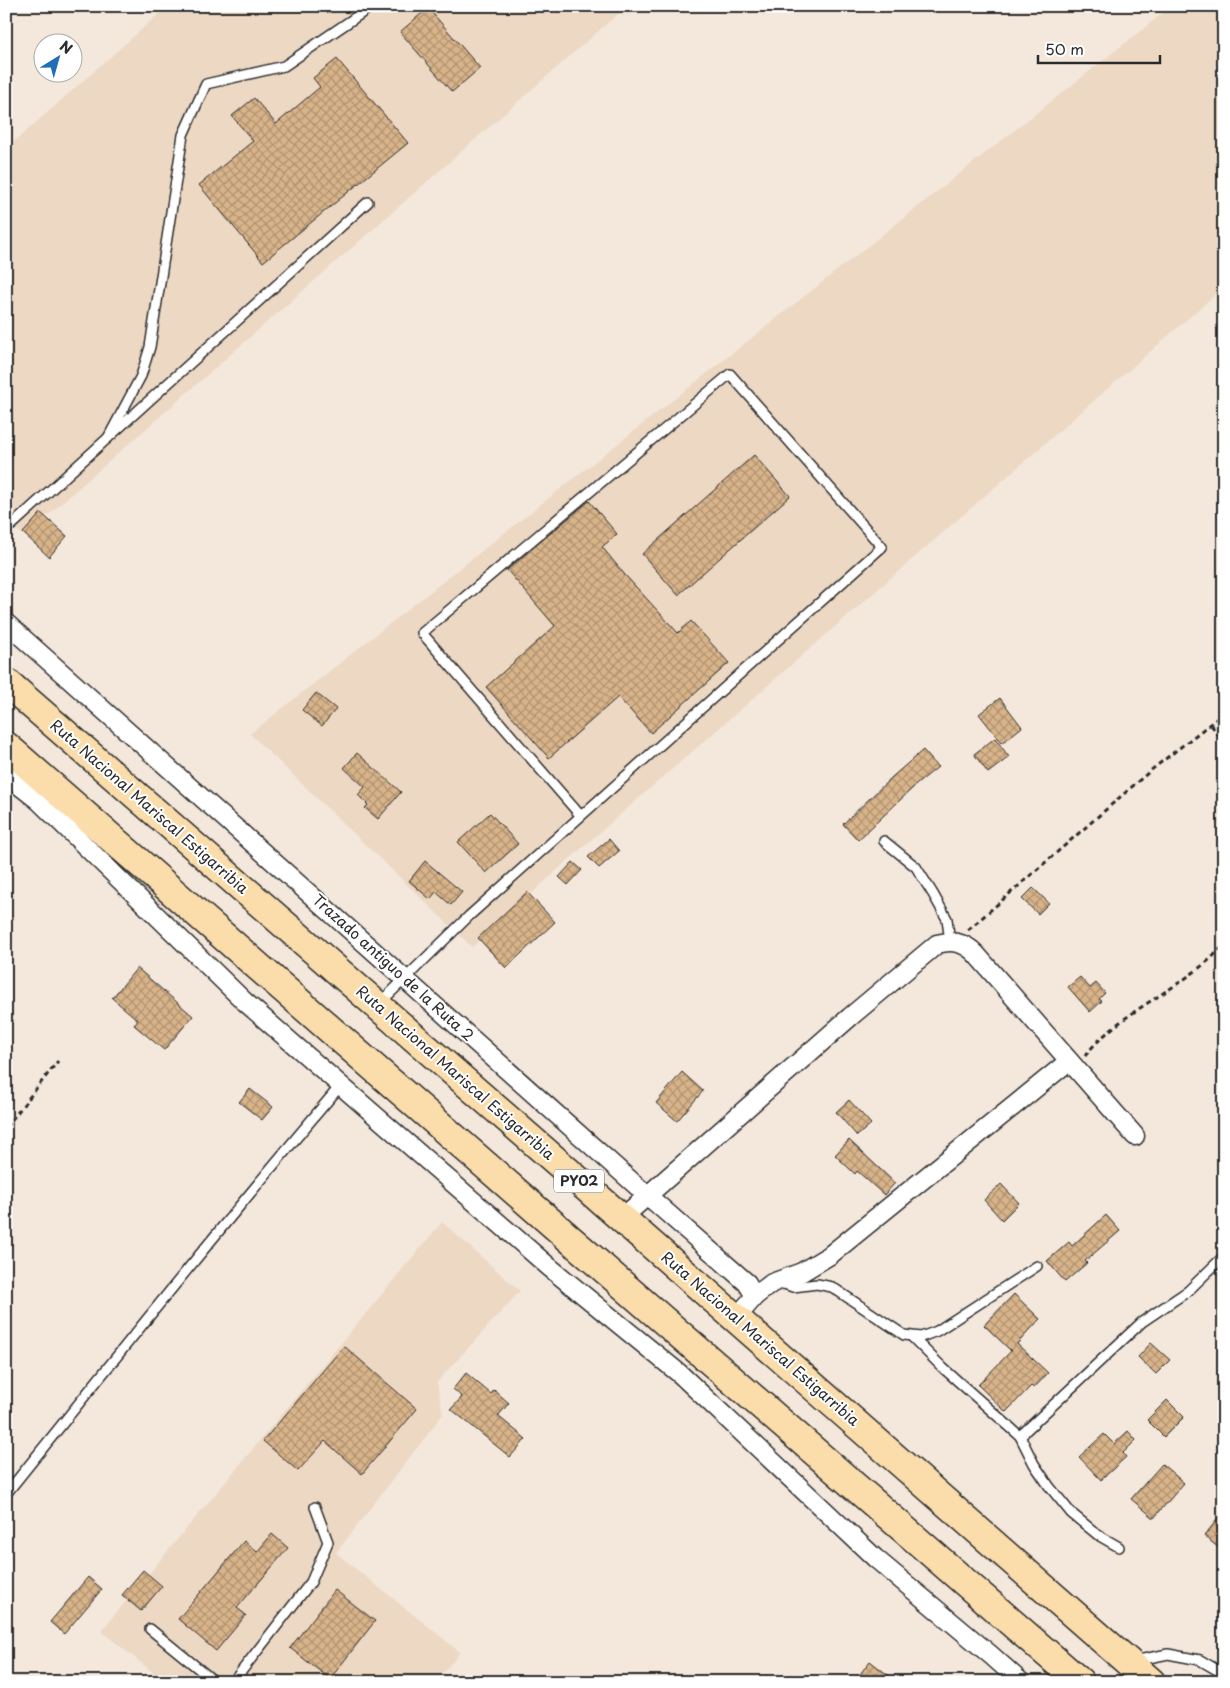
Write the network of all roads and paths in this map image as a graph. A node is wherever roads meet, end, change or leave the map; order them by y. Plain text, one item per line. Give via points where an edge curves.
1 (372, 6) edge
2 (368, 202) dead end
3 (108, 438) junction
4 (12, 525) dead end
5 (6, 623) edge
6 (6, 682) edge
7 (1224, 713) edge
8 (1210, 725) junction
9 (1224, 741) edge
10 (6, 746) edge
11 (6, 775) edge
12 (580, 815) junction
13 (884, 841) dead end
14 (953, 942) junction
15 (1224, 945) edge
16 (405, 978) junction
17 (377, 1006) junction
18 (58, 1061) dead end
19 (1072, 1064) junction
20 (341, 1085) junction
21 (6, 1128) edge
22 (1135, 1136) dead end
23 (648, 1196) junction
24 (622, 1218) junction
25 (1224, 1256) edge
26 (1037, 1266) dead end
27 (781, 1280) junction
28 (756, 1296) junction
29 (736, 1318) junction
30 (912, 1337) junction
31 (1020, 1436) junction
32 (6, 1494) edge
33 (315, 1508) dead end
34 (1119, 1547) dead end
35 (150, 1629) dead end
36 (1129, 1662) junction
37 (1224, 1674) edge
38 (215, 1682) edge
39 (232, 1682) edge
40 (1021, 1682) edge
41 (1080, 1682) edge
42 (1151, 1682) edge

1 - 3 lane via 284,66 206,84 183,135 150,347 141,376
2 - 3 lane
3 - 4 lane
5 - 16 street, Trazado antiguo de la Ruta 2
6 - 17 highway, Ruta Nacional Mariscal Estigarribia / PY02
7 - 8 path
8 - 9 path
8 - 14 path via 1150,771
10 - 41 highway
11 - 20 street via 39,801 244,1001
12 - 12 lane via 422,633 730,374 882,547
12 - 16 lane
13 - 14 lane via 916,867 946,919
14 - 19 street via 975,953
14 - 23 street via 937,944
15 - 19 path via 1201,968 1120,1022
16 - 17 lane
16 - 23 street, Trazado antiguo de la Ruta 2
17 - 24 highway, Ruta Nacional Mariscal Estigarribia / PY02
18 - 21 path
19 - 22 street
19 - 27 street via 830,1255
20 - 32 lane
20 - 40 street via 548,1266 680,1374 876,1558
23 - 24 street
23 - 28 street, Trazado antiguo de la Ruta 2 via 747,1283
24 - 29 highway, Ruta Nacional Mariscal Estigarribia / PY02
25 - 31 lane via 1188,1291 1142,1322
26 - 30 lane via 937,1331
27 - 28 street
27 - 30 lane via 793,1287 817,1284 832,1288
28 - 29 street
29 - 36 highway, Ruta Nacional Mariscal Estigarribia / PY02
30 - 31 lane
31 - 34 lane via 1034,1464 1071,1513
33 - 39 lane via 328,1542 311,1582
35 - 38 lane
36 - 37 lane via 1168,1654 1200,1660
36 - 42 highway, Ruta Nacional Mariscal Estigarribia / PY02

